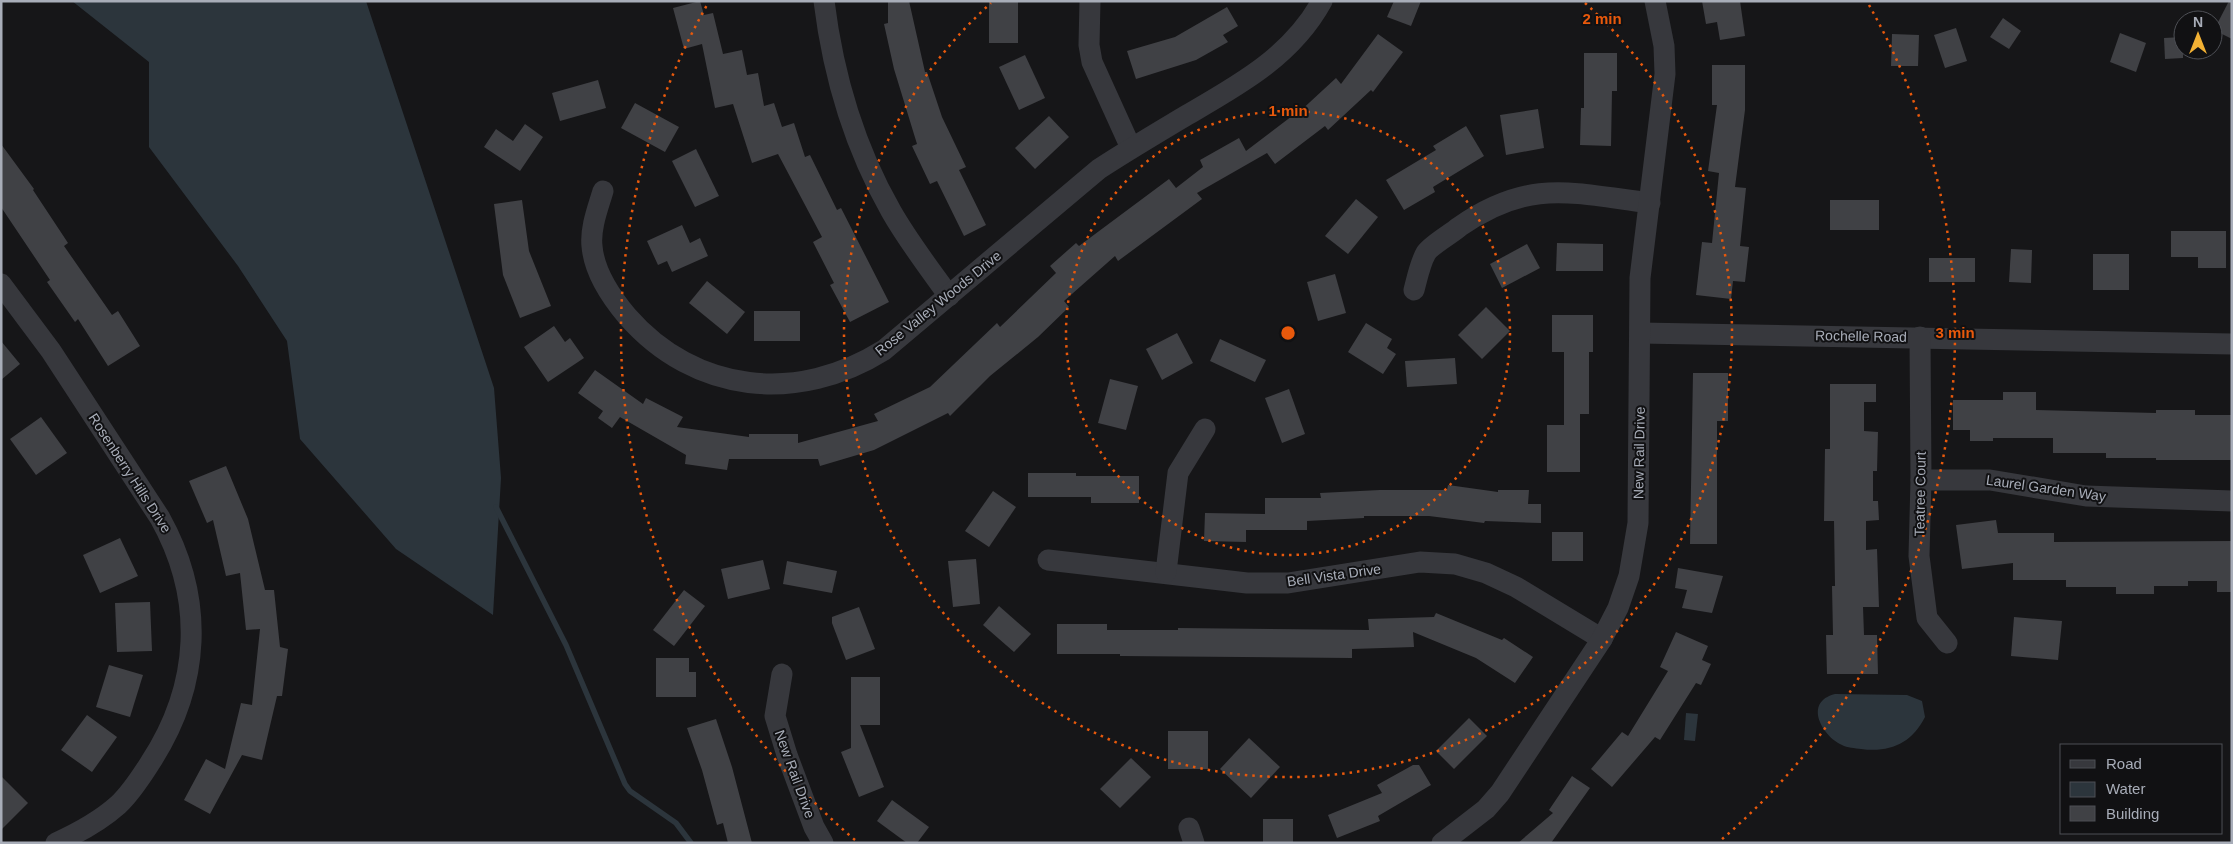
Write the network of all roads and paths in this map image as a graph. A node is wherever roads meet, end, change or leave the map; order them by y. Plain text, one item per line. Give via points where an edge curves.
1 (824, 1) edge
2 (1090, 1) edge
3 (1322, 1) edge
4 (1654, 1) edge
5 (1131, 148) junction
6 (603, 191) dead end
7 (1650, 203) junction
8 (1, 284) edge
9 (1414, 290) dead end
10 (949, 296) junction
11 (1640, 333) junction
12 (1920, 337) junction
13 (2232, 344) edge
14 (1206, 429) dead end
15 (1921, 480) junction
16 (2232, 501) edge
17 (1048, 560) dead end
18 (1166, 572) junction
19 (1602, 639) junction
20 (1947, 643) dead end
21 (782, 674) dead end
22 (56, 843) edge
23 (823, 843) edge
24 (1442, 843) edge

1 - 10 street via 839,84 868,166 899,224
2 - 5 street via 1092,62
3 - 5 street, Rose Valley Woods Drive via 1306,26 1278,57 1224,94
4 - 7 street, New Rail Drive via 1664,46 1665,74
5 - 10 street, Rose Valley Woods Drive via 1099,169
6 - 10 street, Rose Valley Woods Drive via 592,232 592,251 599,274 619,307 666,352 722,379 784,384 833,375 884,350
7 - 9 street via 1562,192 1516,197 1468,222 1426,253
7 - 11 street, New Rail Drive via 1640,278
8 - 22 street, Rosenberry Hills Drive via 51,351 172,539 186,580 192,623 189,670 178,709 163,744 118,805
11 - 12 street, Rochelle Road
11 - 19 street, New Rail Drive via 1638,523 1629,576
12 - 13 street, Rochelle Road
12 - 15 street, Teatree Court
14 - 18 street via 1178,473
15 - 16 street, Laurel Garden Way via 1990,480 2086,496
15 - 20 street, Teatree Court via 1919,556 1927,618
17 - 18 street, Bell Vista Drive
18 - 19 street, Bell Vista Drive via 1247,583 1288,583 1420,562 1455,564 1486,573 1516,587
19 - 24 street, New Rail Drive via 1500,793 1486,810
21 - 23 street, New Rail Drive via 775,716 790,764

